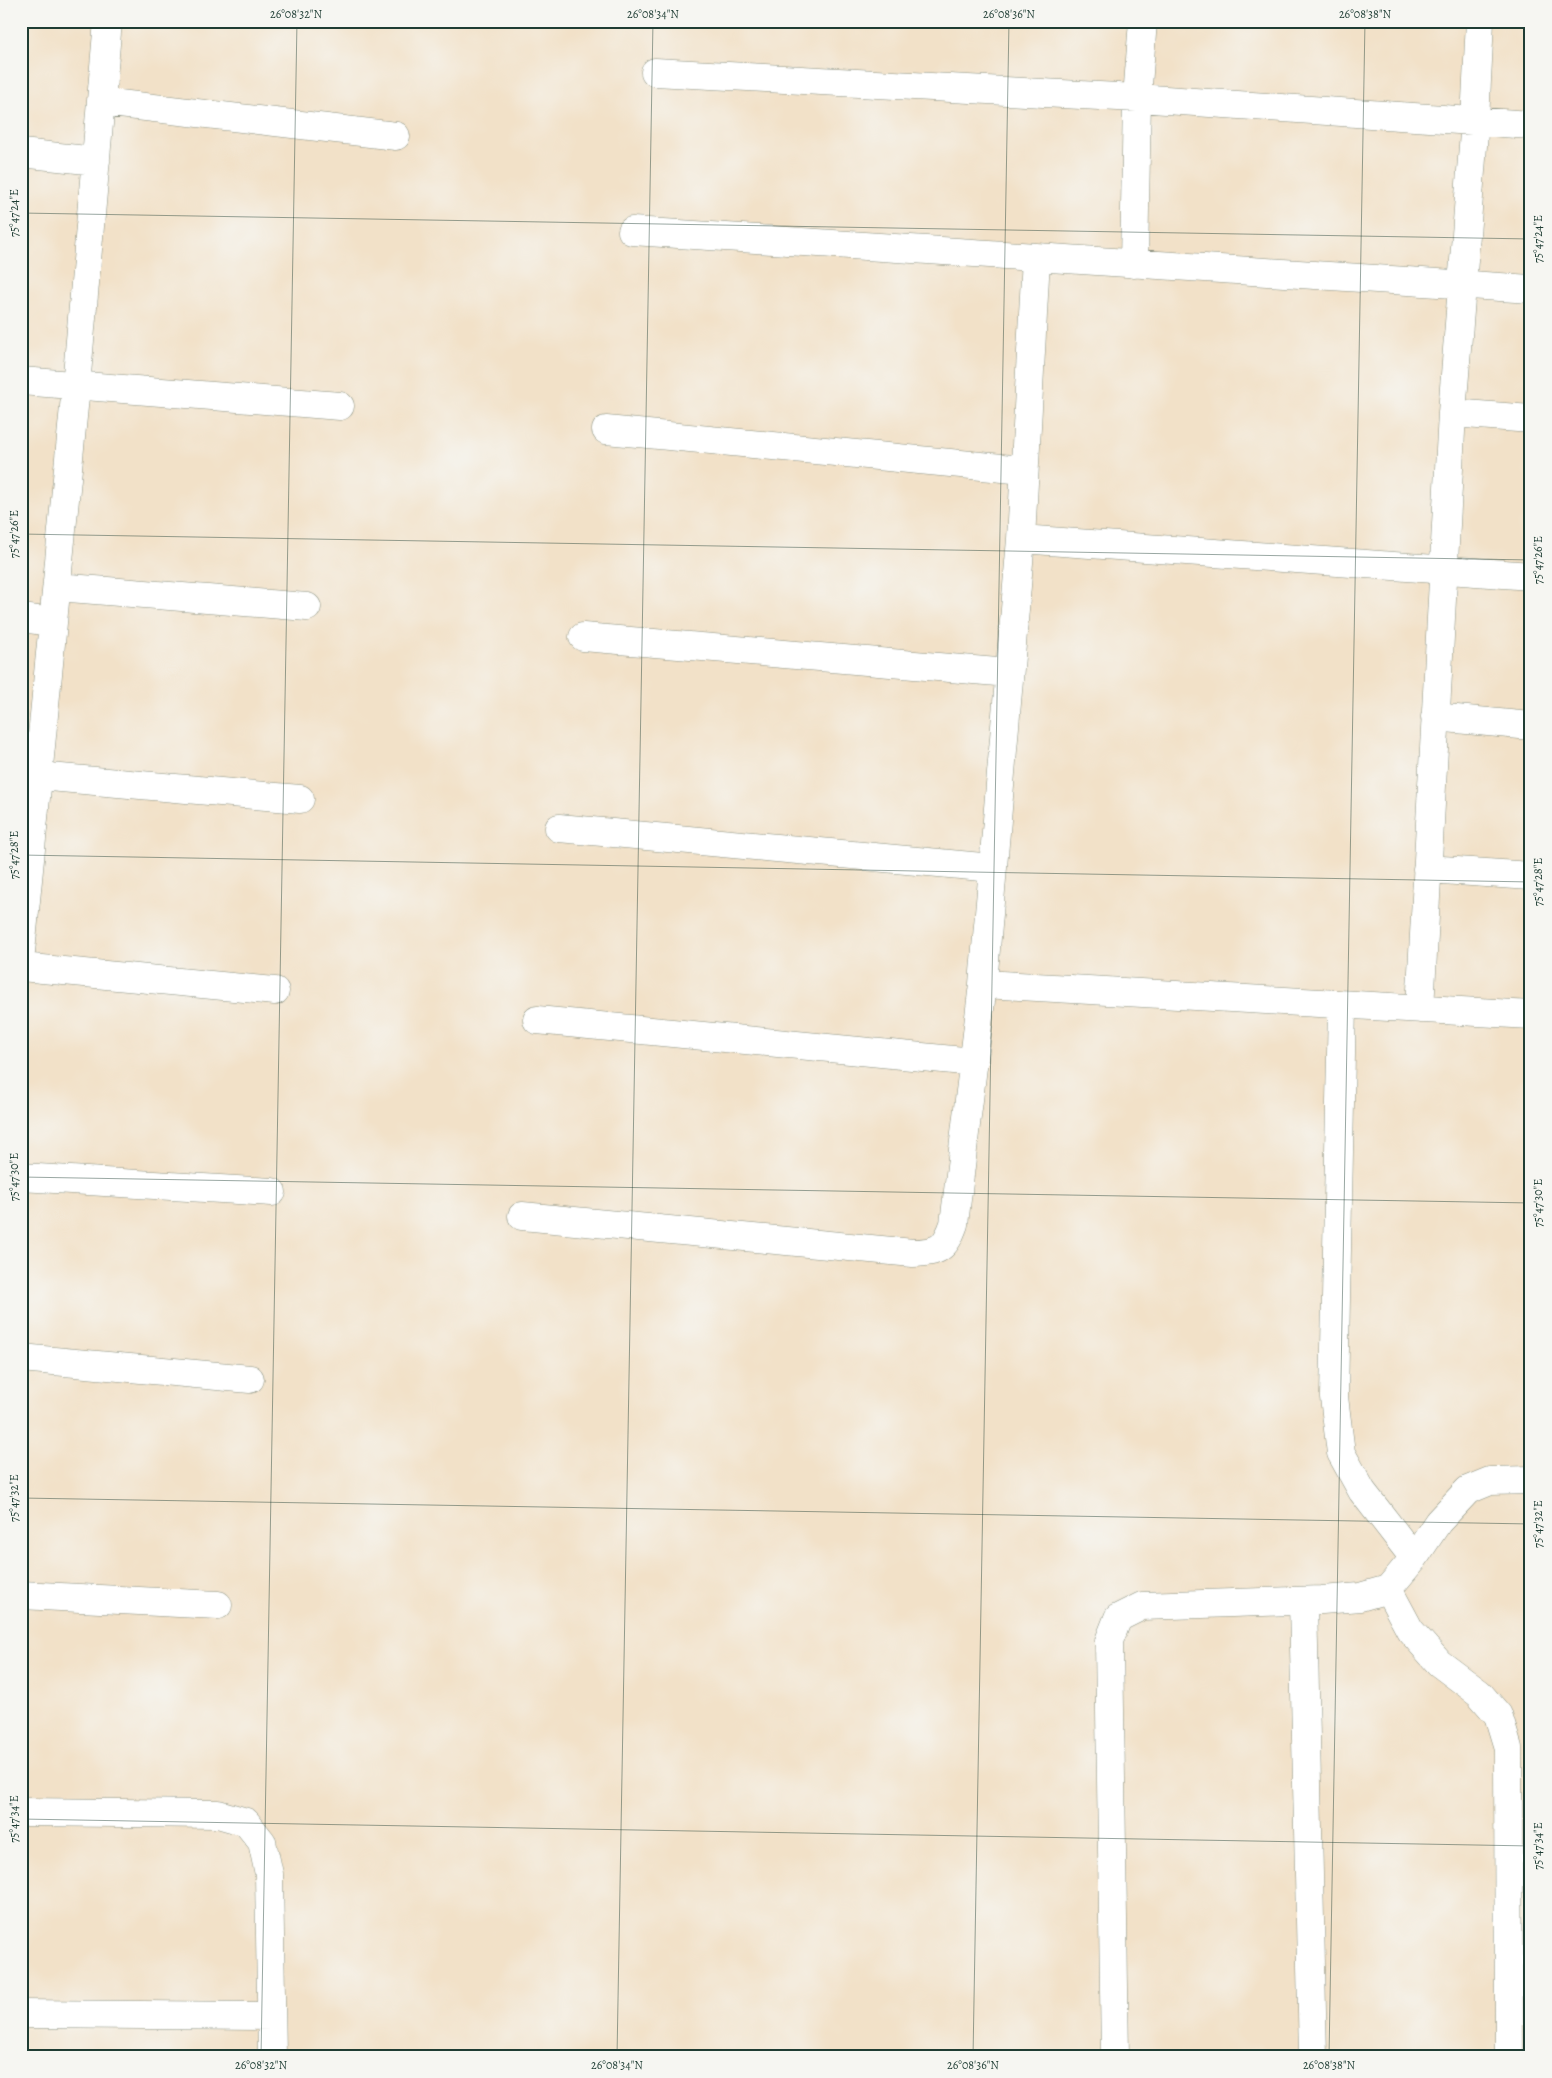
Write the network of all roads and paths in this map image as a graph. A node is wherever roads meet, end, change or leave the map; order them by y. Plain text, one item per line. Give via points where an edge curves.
1 (108, 21) edge
2 (1143, 21) edge
3 (1480, 21) edge
4 (655, 72) dead end
5 (1137, 98) junction
6 (102, 102) junction
7 (1474, 120) junction
8 (1531, 125) edge
9 (396, 136) dead end
10 (21, 153) edge
11 (96, 161) junction
12 (632, 231) dead end
13 (1036, 258) junction
14 (1134, 264) junction
15 (1461, 285) junction
16 (1531, 289) edge
17 (21, 381) edge
18 (76, 386) junction
19 (340, 406) dead end
20 (1452, 414) junction
21 (1531, 419) edge
22 (606, 430) dead end
23 (1024, 470) junction
24 (1020, 539) junction
25 (1444, 571) junction
26 (1531, 576) edge
27 (57, 587) junction
28 (307, 607) dead end
29 (21, 618) edge
30 (53, 622) junction
31 (583, 637) dead end
32 (1009, 673) junction
33 (1435, 717) junction
34 (1531, 726) edge
35 (38, 776) junction
36 (300, 799) dead end
37 (28, 828) edge
38 (559, 828) dead end
39 (993, 868) junction
40 (1427, 869) junction
41 (1531, 876) edge
42 (21, 952) edge
43 (21, 967) edge
44 (983, 984) junction
45 (275, 991) dead end
46 (1342, 1005) junction
47 (1420, 1009) junction
48 (1531, 1015) edge
49 (537, 1020) dead end
50 (974, 1062) junction
51 (21, 1177) edge
52 (272, 1192) dead end
53 (522, 1216) dead end
54 (21, 1358) edge
55 (250, 1379) dead end
56 (1531, 1480) edge
57 (1414, 1558) junction
58 (1388, 1589) junction
59 (21, 1595) edge
60 (1303, 1601) junction
61 (218, 1605) dead end
62 (21, 1812) edge
63 (21, 2014) edge
64 (271, 2016) junction
65 (272, 2057) edge
66 (1115, 2057) edge
67 (1313, 2057) edge
68 (1509, 2057) edge

1 - 6 street
2 - 5 street
3 - 7 street
4 - 5 street
5 - 7 street
5 - 14 street
6 - 9 street
6 - 11 street
7 - 8 street
7 - 15 street
10 - 11 street
11 - 18 street
12 - 13 street
13 - 14 street
13 - 23 street
14 - 15 street
15 - 16 street
15 - 20 street
17 - 18 street
18 - 19 street
18 - 27 street
20 - 21 street
20 - 25 street
22 - 23 street
23 - 24 street
24 - 25 street
24 - 32 street
25 - 26 street
25 - 33 street
27 - 28 street
27 - 30 street
29 - 30 street
30 - 35 street
31 - 32 street
32 - 39 street
33 - 34 street
33 - 40 street
35 - 36 street
35 - 37 street
37 - 42 street
38 - 39 street
39 - 44 street
40 - 41 street
40 - 47 street
43 - 45 street
44 - 46 street
44 - 50 street
46 - 47 street
46 - 57 street via 1335,1406 1341,1453 1362,1491
47 - 48 street
49 - 50 street
50 - 53 street via 954,1224 948,1242 934,1252 913,1253
51 - 52 street
54 - 55 street
56 - 57 street via 1490,1481 1468,1490 1438,1522
57 - 58 street
58 - 60 street via 1360,1597
58 - 68 street via 1410,1630 1439,1663 1479,1693 1498,1715 1508,1748
59 - 61 street
60 - 66 street via 1142,1606 1118,1618 1109,1641
60 - 67 street
62 - 64 street via 218,1814 246,1822 262,1842 269,1874
63 - 64 street
64 - 65 street

